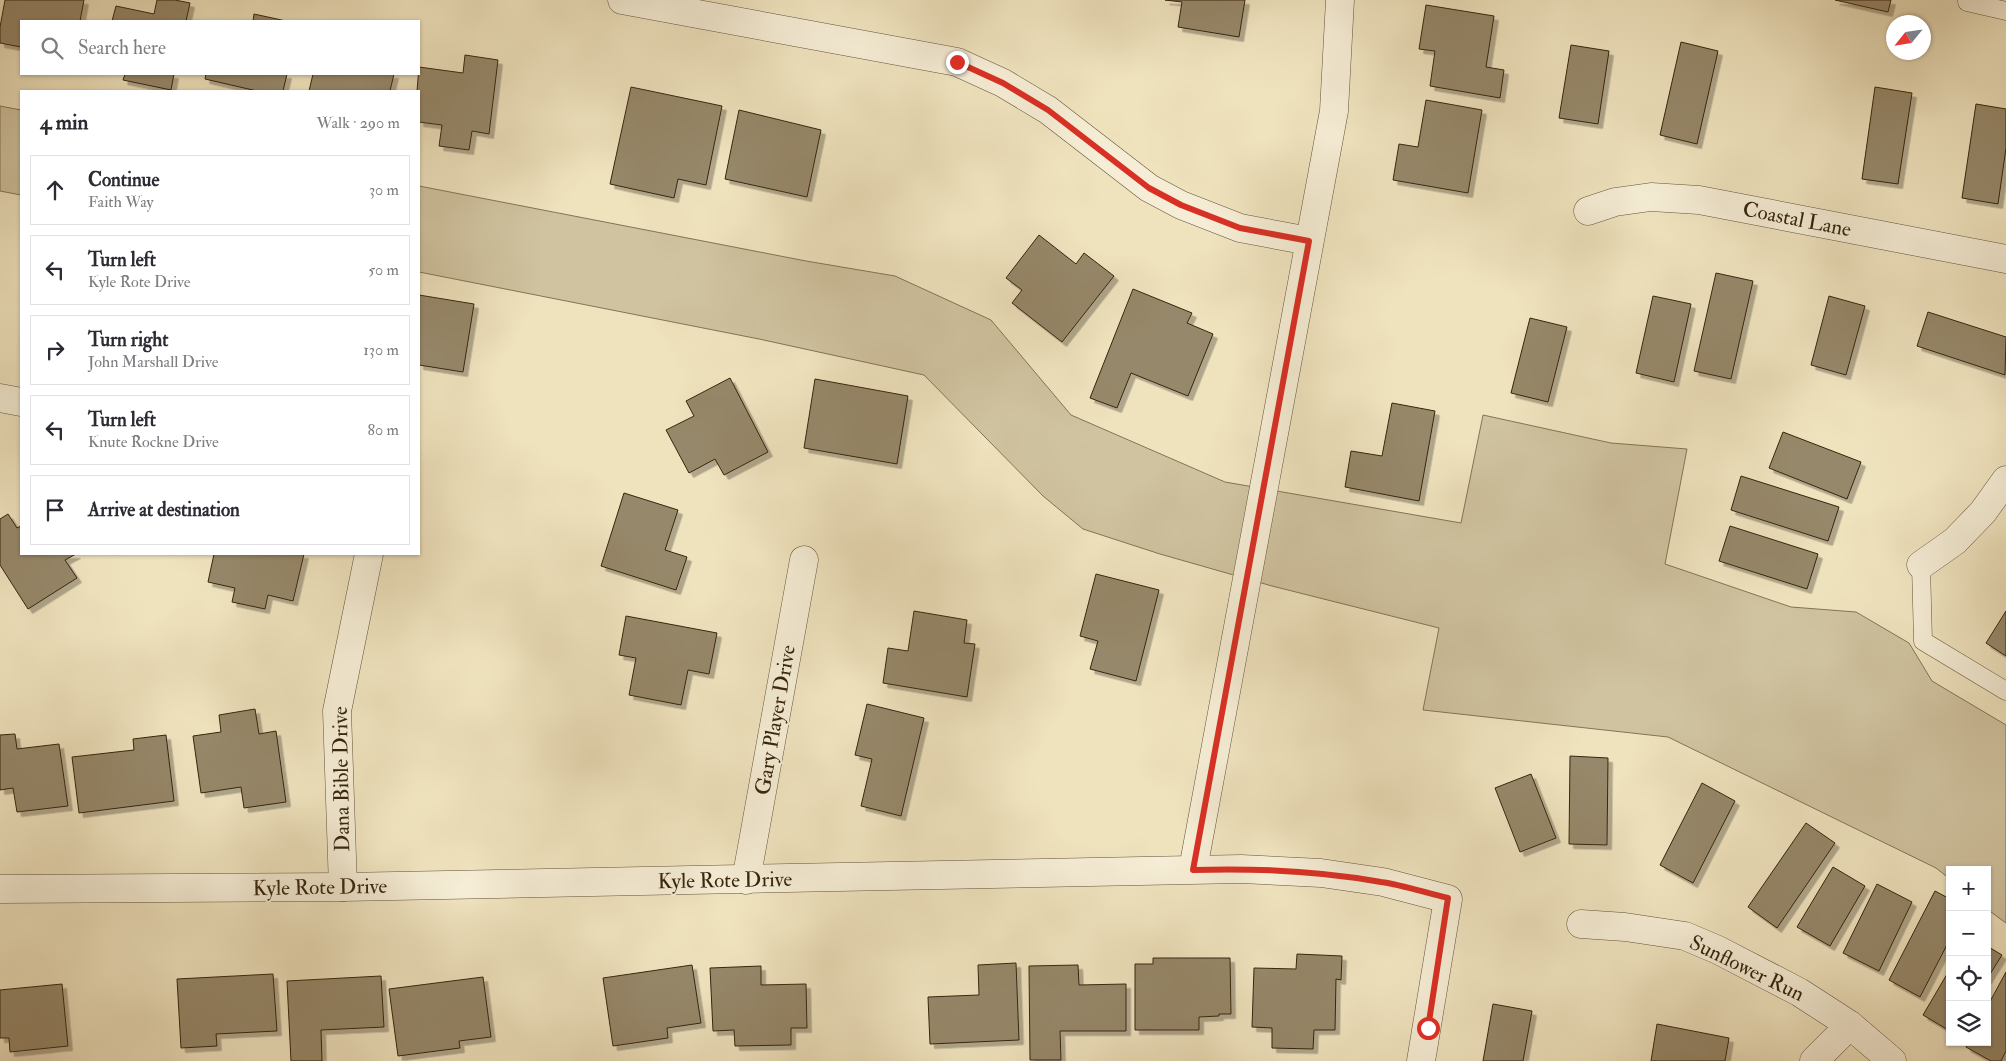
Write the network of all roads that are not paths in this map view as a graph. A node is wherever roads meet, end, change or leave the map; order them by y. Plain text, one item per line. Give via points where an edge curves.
1 (622, 0) edge
2 (1340, 0) edge
3 (1967, 0) edge
4 (2006, 11) edge
5 (1588, 211) dead end
6 (1309, 241) junction
7 (2006, 259) edge
8 (0, 398) edge
9 (20, 402) edge
10 (2006, 480) edge
11 (369, 555) edge
12 (804, 560) dead end
13 (1921, 565) joint
14 (2006, 691) edge
15 (1193, 870) junction
16 (746, 880) junction
17 (343, 887) junction
18 (0, 889) edge
19 (1582, 924) dead end
20 (1850, 1025) junction
21 (1422, 1061) edge
22 (1814, 1061) edge
23 (1892, 1061) edge

1 - 6 street via 957,62 1003,83 1048,110 1149,188 1181,205 1240,228
2 - 6 street via 1334,111
3 - 4 lane
5 - 7 street, Coastal Lane via 1615,202 1652,197 1699,200
6 - 15 street
8 - 9 street
10 - 13 street via 1984,512 1955,541
11 - 17 street, Dana Bible Drive via 337,711
12 - 16 street, Gary Player Drive
13 - 14 lane via 1924,641
15 - 16 street, Kyle Rote Drive
15 - 21 street, Kyle Rote Drive via 1320,873 1383,882 1448,898
16 - 17 street, Kyle Rote Drive
17 - 18 street, Kyle Rote Drive
19 - 20 street, Sunflower Run via 1685,936 1799,992
20 - 22 street
20 - 23 street, Sunflower Run

